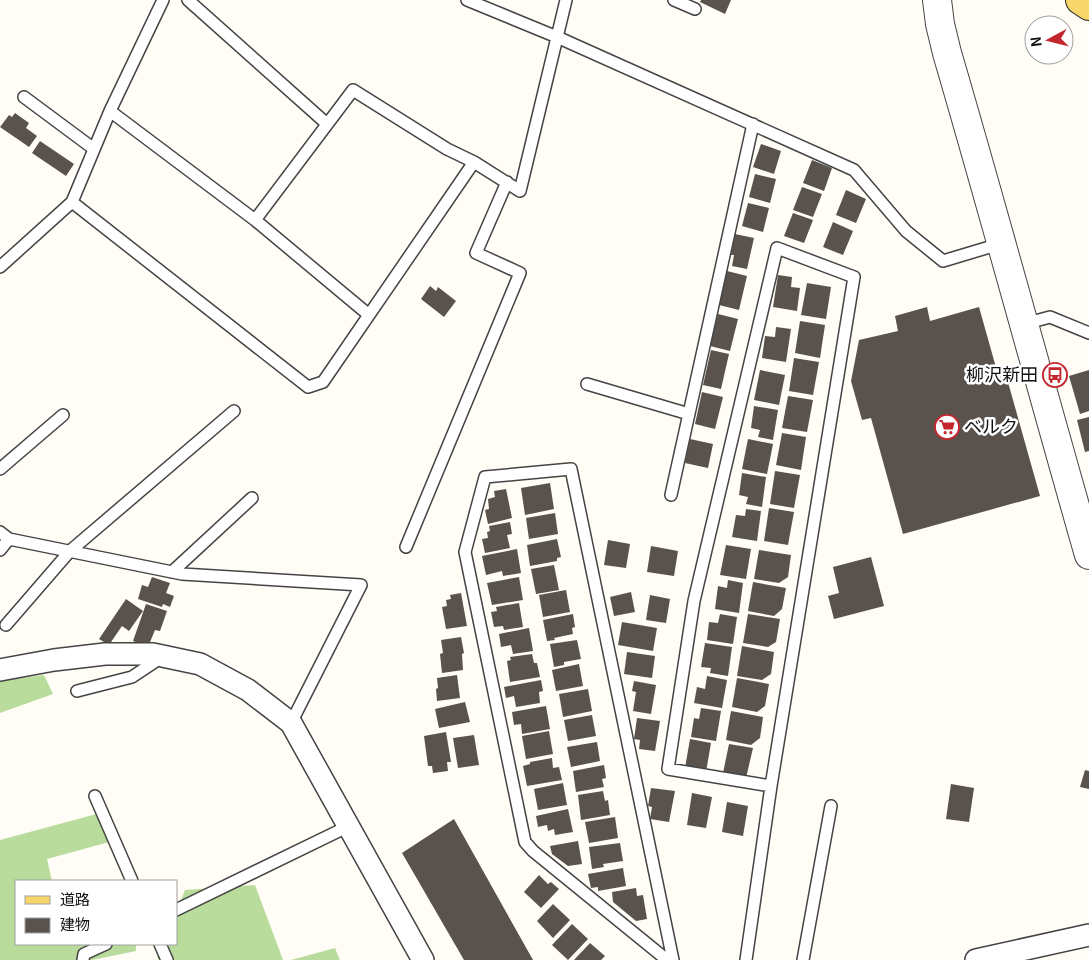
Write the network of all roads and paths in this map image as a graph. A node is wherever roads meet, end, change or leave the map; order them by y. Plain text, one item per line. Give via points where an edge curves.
1 (163, 0) edge
2 (188, 0) edge
3 (466, 0) edge
4 (566, 0) edge
5 (674, 0) edge
6 (937, 0) edge
7 (1080, 0) edge
8 (1089, 6) edge
9 (695, 9) dead end
10 (556, 37) junction
11 (24, 97) dead end
12 (110, 111) junction
13 (327, 124) junction
14 (753, 124) junction
15 (94, 149) junction
16 (474, 162) junction
17 (506, 182) junction
18 (72, 202) junction
19 (255, 220) junction
20 (1003, 243) junction
21 (0, 267) edge
22 (369, 315) junction
23 (1024, 324) junction
24 (1089, 333) edge
25 (587, 384) dead end
26 (234, 411) dead end
27 (689, 414) junction
28 (63, 415) dead end
29 (0, 469) edge
30 (671, 495) dead end
31 (252, 498) dead end
32 (5, 536) edge
33 (406, 547) dead end
34 (0, 550) edge
35 (70, 551) junction
36 (1089, 555) edge
37 (172, 572) junction
38 (6, 625) dead end
39 (163, 656) junction
40 (0, 670) edge
41 (77, 691) dead end
42 (291, 723) junction
43 (771, 786) junction
44 (95, 796) dead end
45 (830, 806) dead end
46 (349, 826) junction
47 (132, 880) edge
48 (178, 909) edge
49 (1089, 935) edge
50 (104, 945) edge
51 (160, 945) edge
52 (83, 960) edge
53 (167, 960) edge
54 (423, 960) edge
55 (668, 960) edge
56 (673, 960) edge
57 (746, 960) edge
58 (803, 960) edge
59 (976, 960) edge

1 - 12 lane
2 - 13 lane
3 - 10 lane
4 - 10 lane
5 - 9 lane
6 - 20 street via 947,53
7 - 8 main road
10 - 14 lane
10 - 17 lane via 520,191
11 - 15 lane
12 - 15 lane
12 - 19 lane
13 - 16 lane via 353,90 447,149
13 - 19 lane
14 - 20 lane via 854,170 906,231 943,261
14 - 27 lane
15 - 18 lane
16 - 17 lane
16 - 22 lane
17 - 33 lane via 476,252 520,273
18 - 21 lane
18 - 22 lane via 308,387 323,382
19 - 22 lane
20 - 23 street
23 - 24 lane via 1050,317
23 - 36 street
25 - 27 lane
26 - 35 lane
27 - 30 lane
28 - 29 lane
31 - 37 lane
32 - 34 lane
32 - 35 lane
35 - 37 lane
35 - 38 lane
37 - 42 lane via 361,585
39 - 40 street via 104,654
39 - 41 lane via 132,677
39 - 42 street via 200,664 248,690
42 - 46 street
43 - 43 lane via 854,277 777,248 694,601 668,769
43 - 57 lane
44 - 47 lane
45 - 58 lane
46 - 48 lane
46 - 54 street
49 - 59 street
50 - 52 lane via 84,954
51 - 53 lane
55 - 56 lane via 525,842 465,552 485,477 571,469

